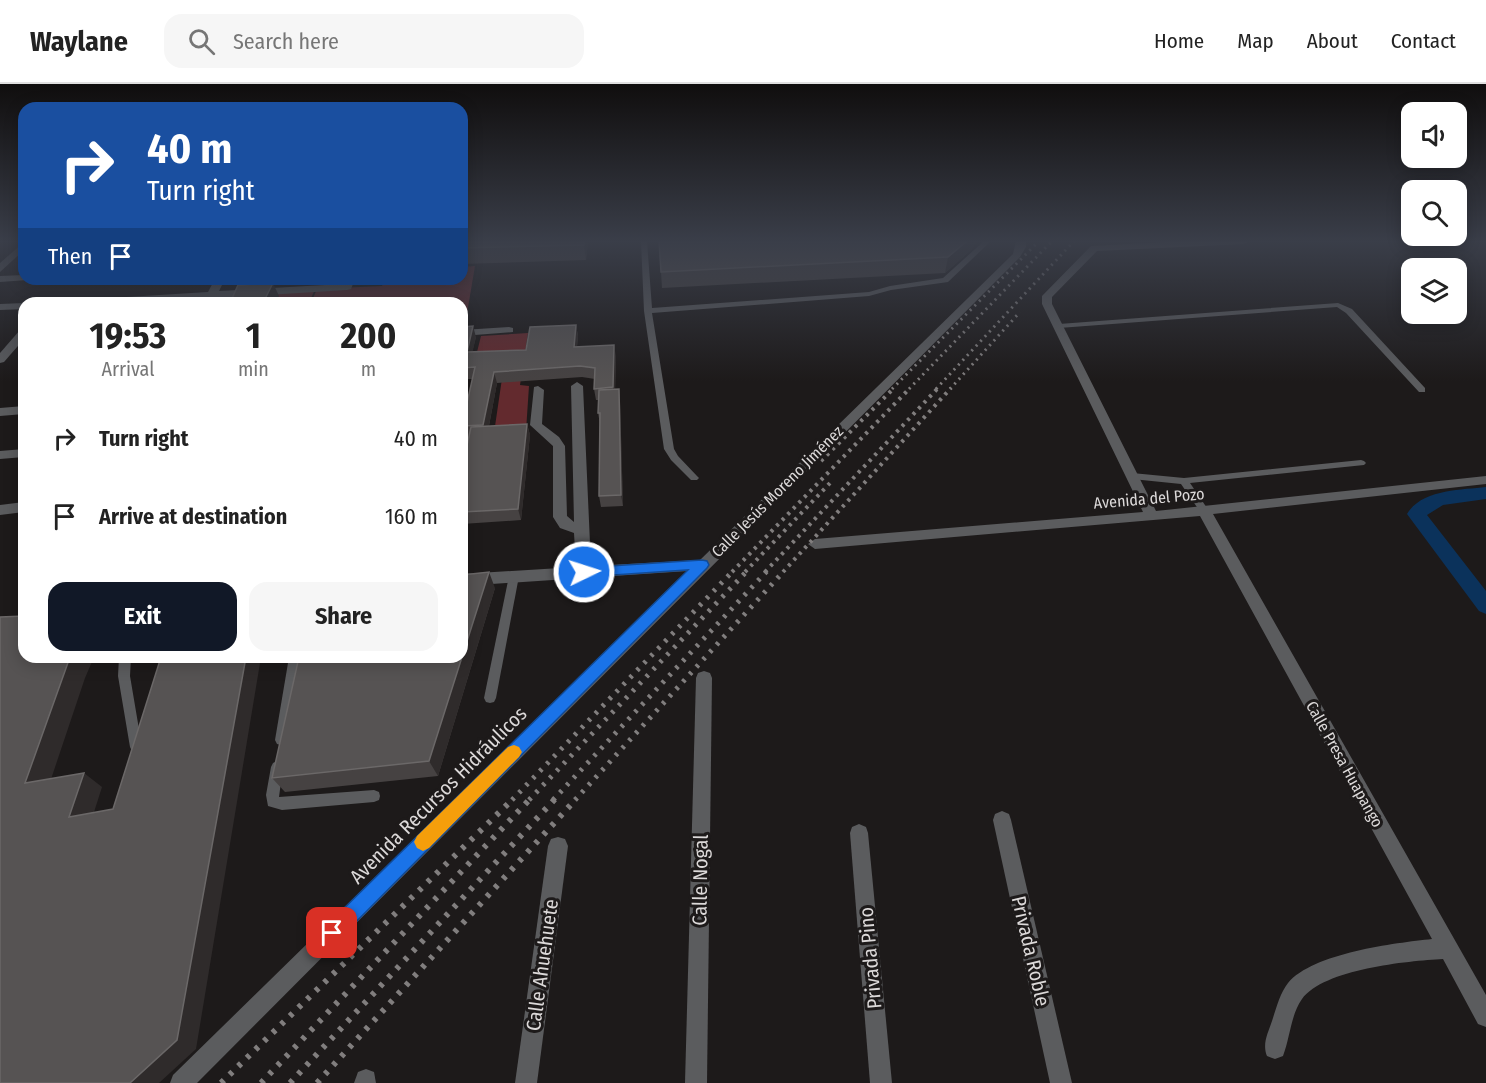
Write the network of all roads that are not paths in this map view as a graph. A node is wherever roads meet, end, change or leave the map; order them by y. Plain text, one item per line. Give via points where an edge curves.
1 (340, 288) edge
2 (647, 288) edge
3 (893, 288) edge
4 (984, 288) edge
5 (1057, 288) edge
6 (233, 297) edge
7 (18, 306) edge
8 (0, 307) edge
9 (648, 311) junction
10 (1059, 326) junction
11 (509, 330) dead end
12 (468, 333) edge
13 (18, 338) edge
14 (4, 351) edge
15 (0, 360) edge
16 (578, 386) dead end
17 (538, 390) dead end
18 (1422, 390) dead end
19 (18, 411) edge
20 (0, 412) edge
21 (18, 454) edge
22 (0, 456) edge
23 (1361, 463) dead end
24 (1132, 476) junction
25 (694, 478) dead end
26 (1486, 480) edge
27 (1184, 481) junction
28 (18, 508) edge
29 (0, 510) edge
30 (1204, 511) junction
31 (1152, 516) junction
32 (581, 530) junction
33 (815, 544) dead end
34 (702, 565) junction
35 (584, 572) junction
36 (514, 576) junction
37 (468, 580) edge
38 (125, 663) edge
39 (294, 663) edge
40 (704, 678) dead end
41 (490, 698) dead end
42 (136, 747) edge
43 (374, 796) dead end
44 (1002, 820) dead end
45 (859, 833) dead end
46 (558, 846) dead end
47 (1448, 948) junction
48 (1486, 1016) edge
49 (1275, 1048) dead end
50 (181, 1083) edge
51 (526, 1083) edge
52 (696, 1083) edge
53 (881, 1083) edge
54 (1061, 1083) edge

1 - 6 street
2 - 9 lane
3 - 9 lane via 869,294
4 - 34 street, Calle Jesús Moreno Jiménez
5 - 10 street via 1046,300
7 - 8 street
9 - 25 lane via 669,449
10 - 18 lane via 1338,305 1349,311
10 - 24 street
11 - 12 street
13 - 14 street
14 - 15 street
16 - 32 street
17 - 32 street via 536,425 559,446 560,517 565,524
19 - 20 street
21 - 22 street
23 - 27 lane
24 - 27 lane
24 - 31 street
26 - 30 street, Avenida del Pozo
27 - 30 lane
28 - 29 street
30 - 31 street, Avenida del Pozo
30 - 47 street, Calle Presa Huapango
31 - 33 street, Avenida del Pozo
32 - 35 street
34 - 35 street, Calle Jesús Moreno Jiménez
34 - 50 street, Avenida Recursos Hidráulicos
35 - 36 street, Calle Jesús Moreno Jiménez
36 - 37 street, Calle Jesús Moreno Jiménez
36 - 41 lane
38 - 42 lane
39 - 43 lane via 273,802
40 - 52 street, Calle Nogal
44 - 54 street, Privada Roble
45 - 53 street, Privada Pino
46 - 51 street, Calle Ahuehuete
47 - 48 street, Calle Presa Huapango
47 - 49 street via 1417,949 1317,973 1295,990

